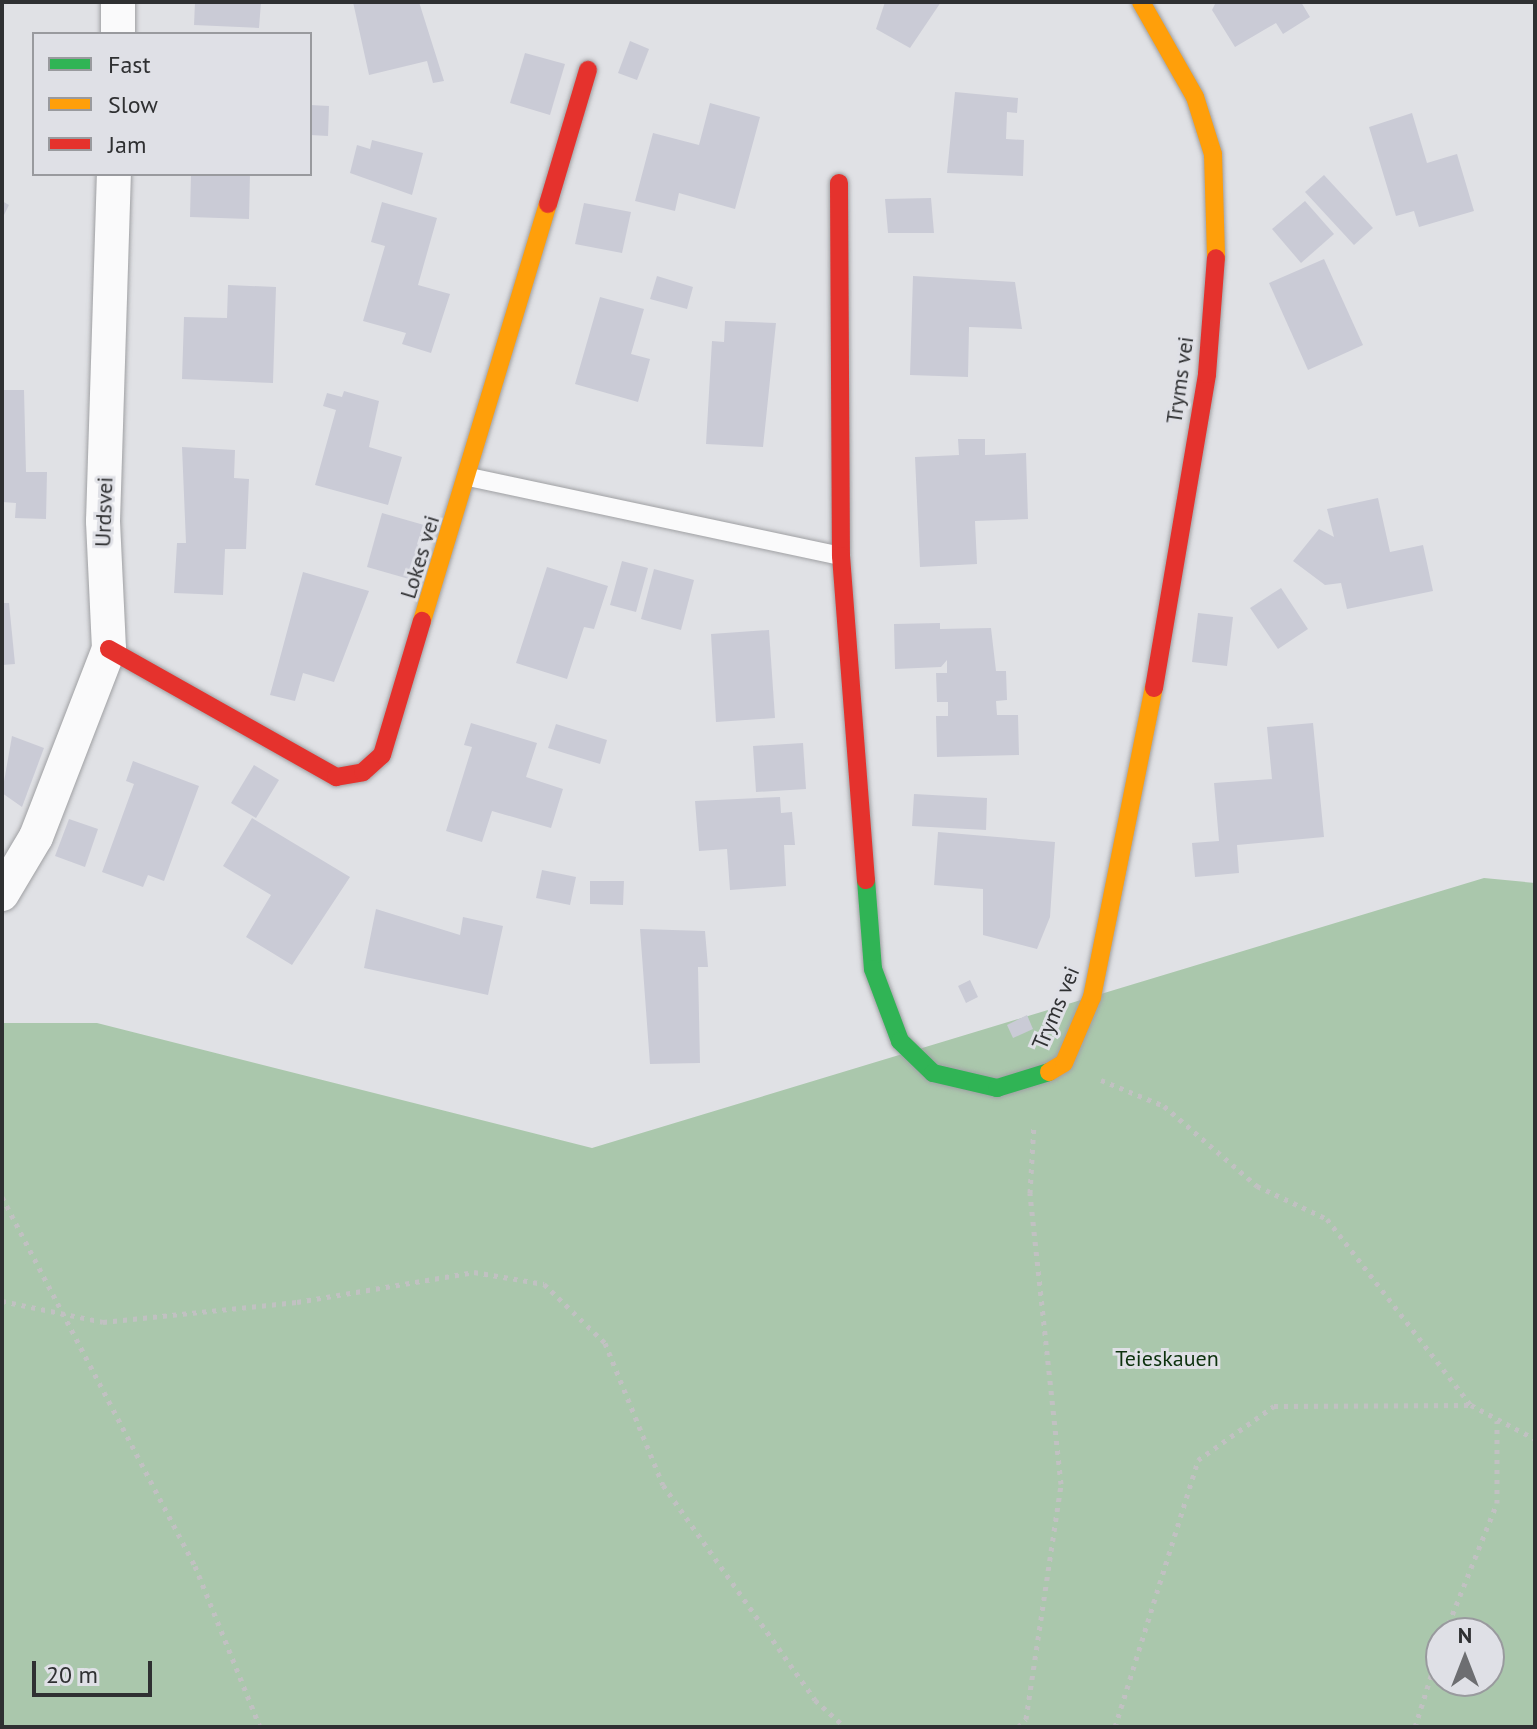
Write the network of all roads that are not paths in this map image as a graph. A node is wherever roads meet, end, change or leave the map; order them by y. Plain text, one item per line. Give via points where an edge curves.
1 (118, 2) edge
2 (1141, 2) edge
3 (118, 32) edge
4 (588, 70) dead end
5 (114, 176) edge
6 (839, 183) dead end
7 (469, 477) junction
8 (841, 556) junction
9 (109, 649) junction
10 (2, 894) edge

1 - 3 street
2 - 8 street, Tryms vei via 1195,97 1213,154 1216,271 1207,374 1118,892 1092,997 1064,1063 1036,1080 997,1088 933,1073 900,1041 881,1001
4 - 7 street, Lokes vei via 515,296
5 - 9 street, Urdsvei via 103,521
6 - 8 street, Tryms vei
7 - 8 lane
7 - 9 street, Lokes vei via 392,732 382,755 363,772 336,777 314,769
9 - 10 street, Urdsvei via 36,837

